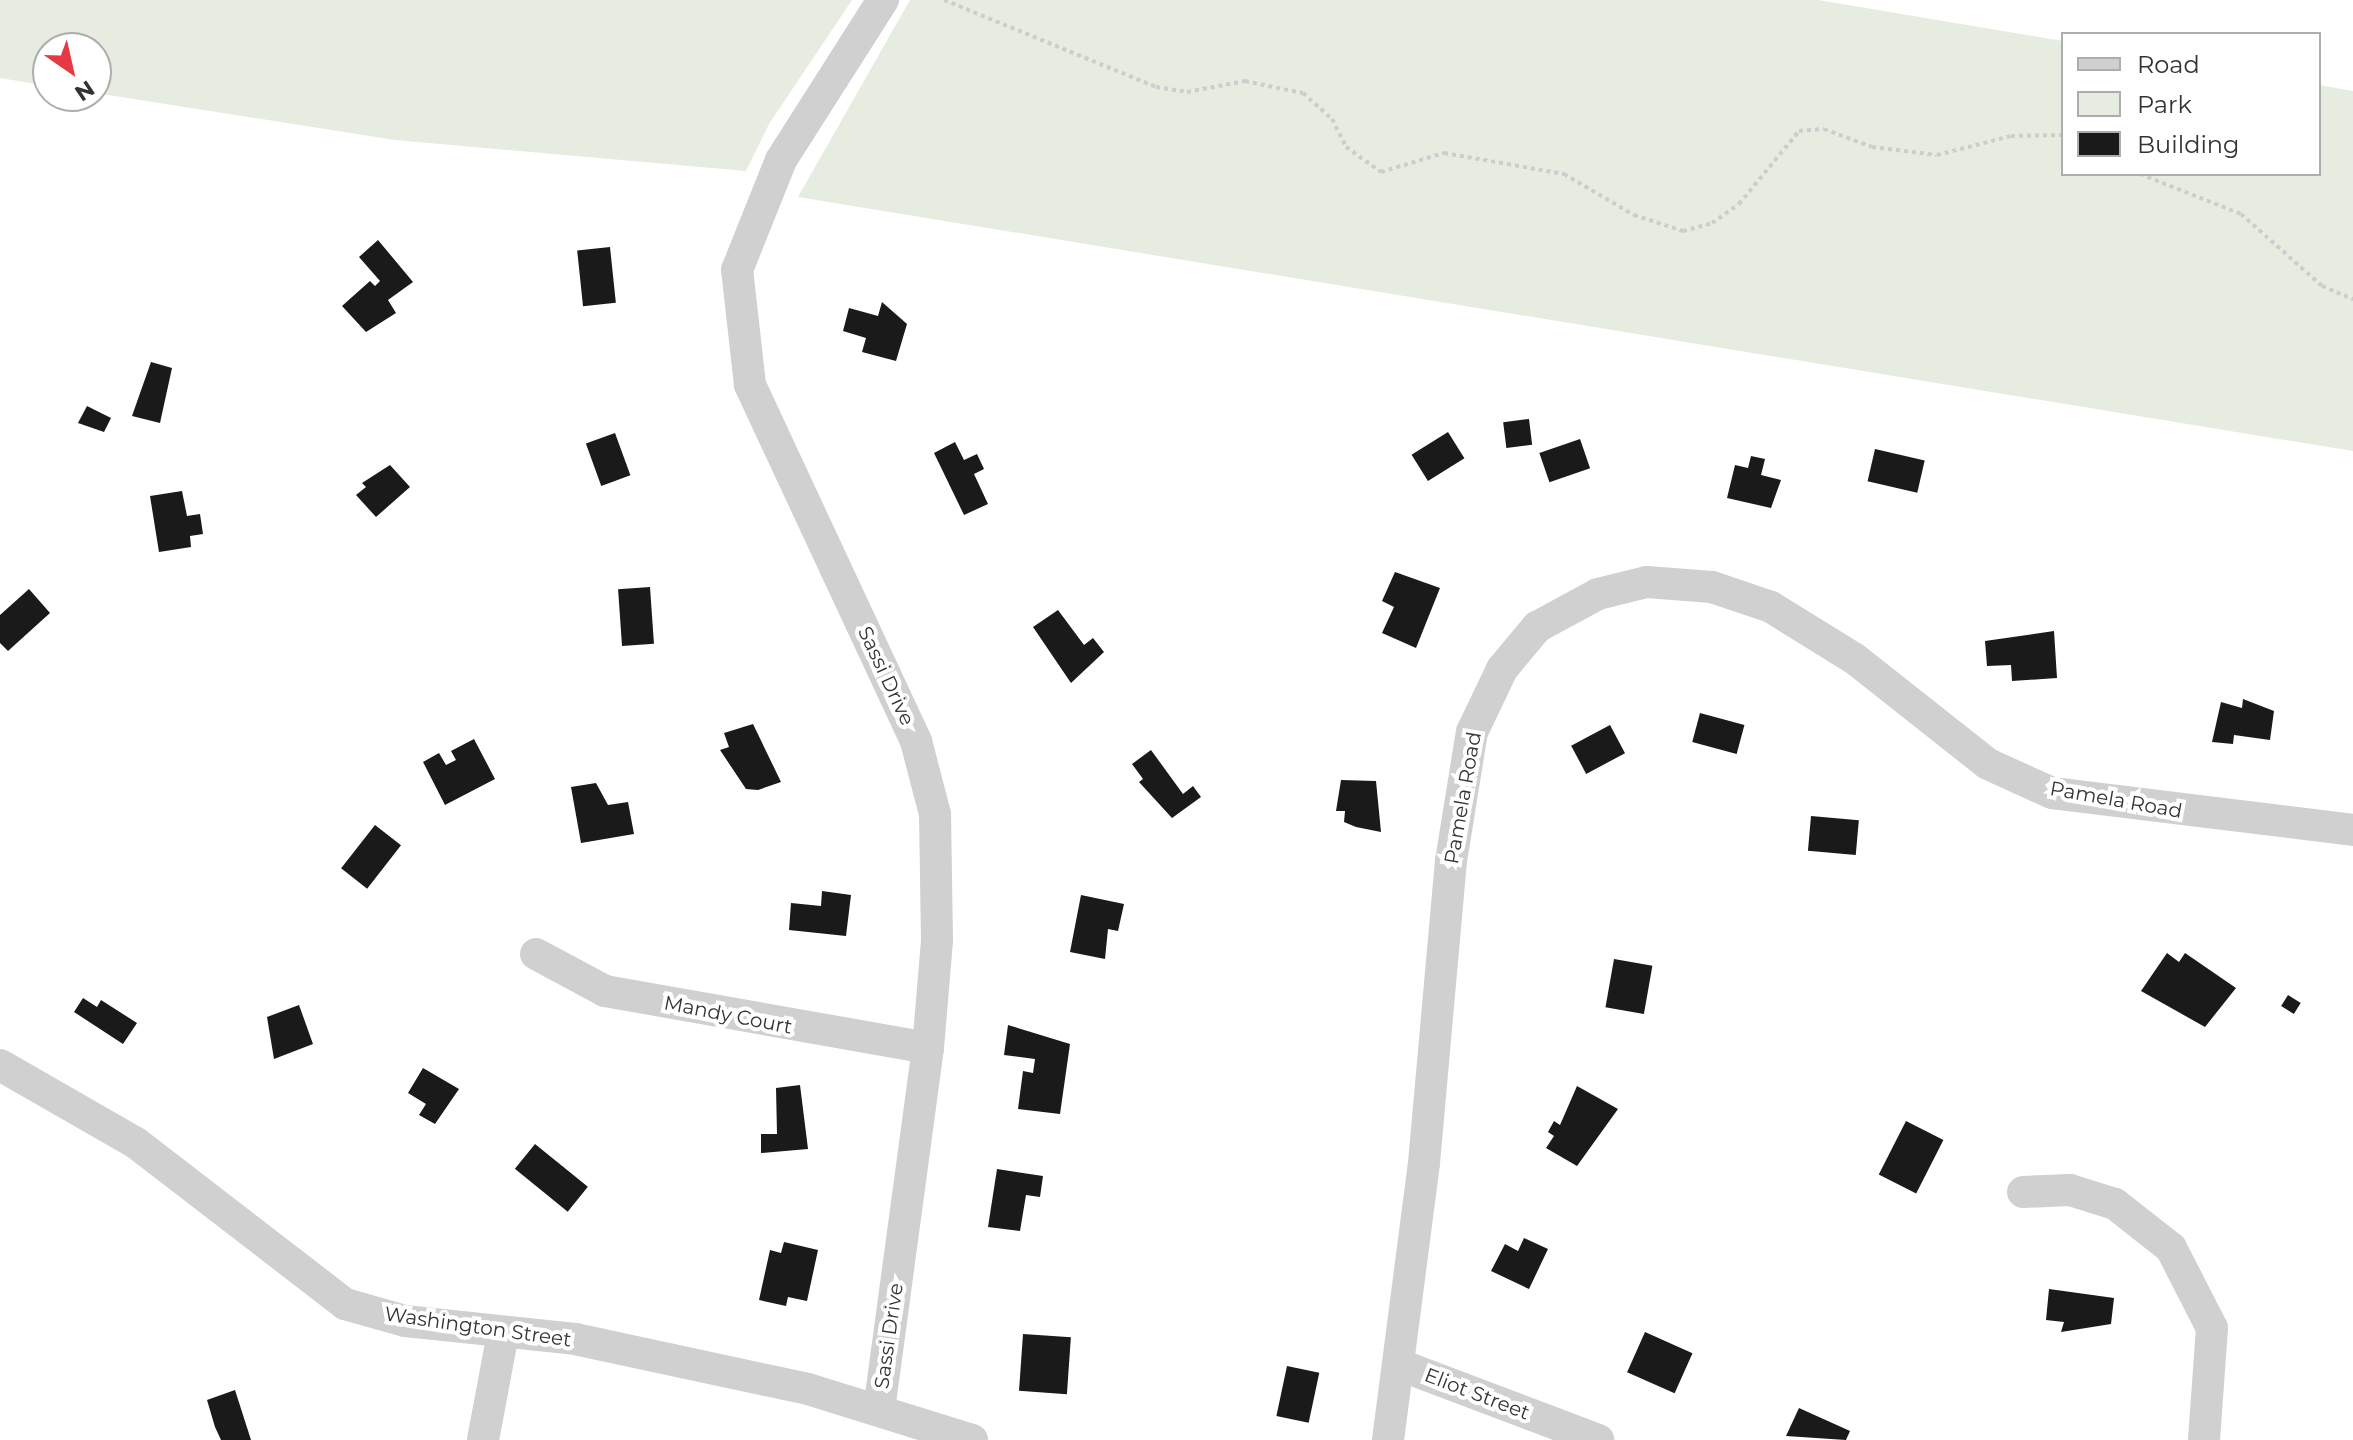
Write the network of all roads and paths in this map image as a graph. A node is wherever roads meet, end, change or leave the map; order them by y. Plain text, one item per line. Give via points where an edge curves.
1 (883, 0) edge
2 (944, 0) edge
3 (2061, 135) edge
4 (2145, 176) edge
5 (2353, 299) edge
6 (2353, 830) edge
7 (536, 954) dead end
8 (928, 1048) junction
9 (0, 1065) edge
10 (2023, 1192) dead end
11 (503, 1333) junction
12 (1400, 1365) junction
13 (879, 1410) junction
14 (483, 1440) edge
15 (972, 1440) edge
16 (1388, 1440) edge
17 (1598, 1440) edge
18 (2204, 1440) edge

1 - 8 street, Sassi Drive via 770,180 737,270 737,308 750,385 916,741 930,793 938,882
2 - 3 path via 1156,87 1187,92 1245,81 1303,93 1326,111 1346,147 1381,172 1444,153 1543,170 1585,181 1634,215 1683,231 1727,214 1799,131 1824,129 1872,147 1937,155 2011,136
4 - 5 path via 2241,214 2322,286
6 - 12 street, Pamela Road via 2052,793 1988,764 1855,659 1771,607 1712,587 1647,582 1598,594 1537,627 1502,669 1472,732 1451,861
7 - 8 street, Mandy Court via 605,991
8 - 13 street, Sassi Drive
9 - 11 street, Washington Street via 136,1143 345,1304 405,1321
10 - 18 street via 2070,1190 2115,1204 2171,1248 2212,1328
11 - 13 street, Washington Street via 575,1339
11 - 14 street
12 - 16 street, Pamela Road
12 - 17 street, Eliot Street
13 - 15 street, Washington Street

